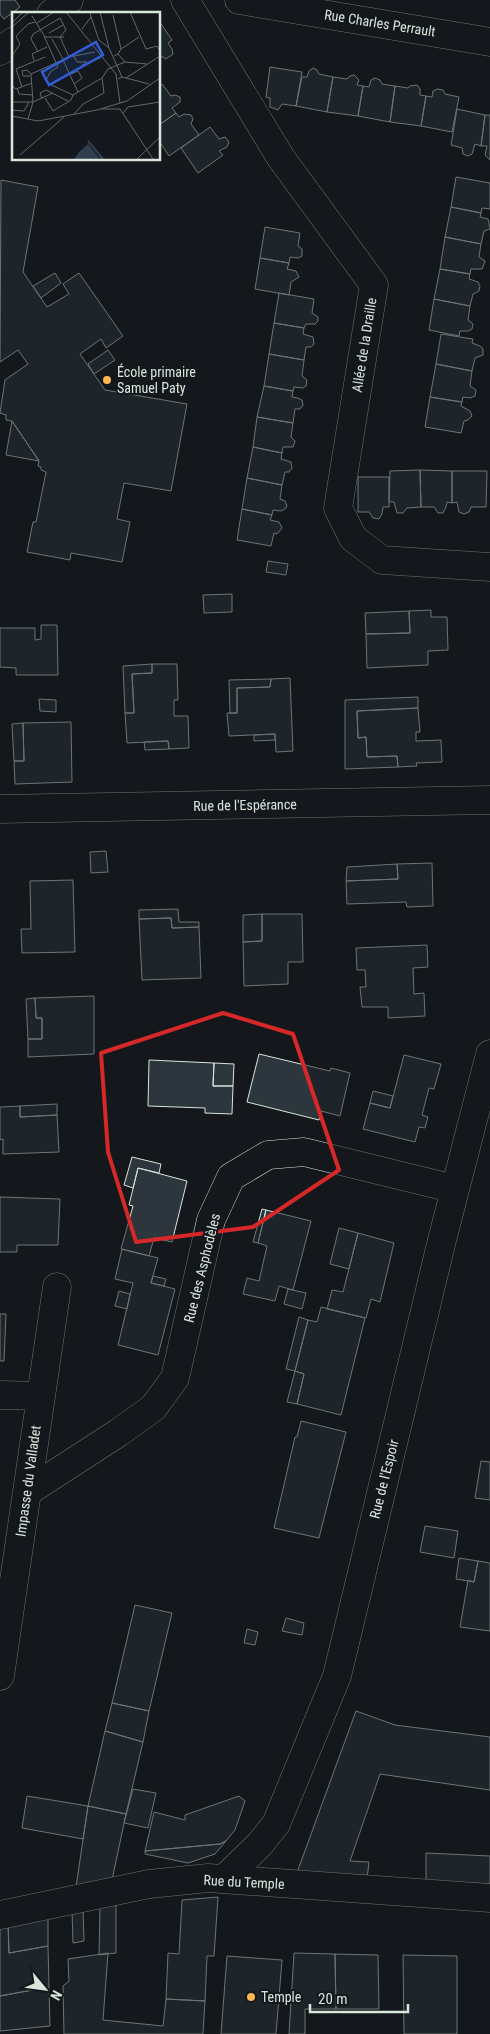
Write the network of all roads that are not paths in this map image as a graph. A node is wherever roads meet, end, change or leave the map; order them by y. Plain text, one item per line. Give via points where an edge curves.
1 (69, 0) edge
2 (185, 0) edge
3 (240, 0) edge
4 (54, 12) edge
5 (12, 42) edge
6 (490, 42) edge
7 (0, 51) edge
8 (490, 567) edge
9 (490, 800) edge
10 (0, 809) edge
11 (490, 1054) edge
12 (455, 1189) junction
13 (57, 1287) dead end
14 (0, 1395) edge
15 (41, 1396) junction
16 (27, 1492) junction
17 (0, 1676) edge
18 (224, 1879) junction
19 (490, 1898) edge
20 (0, 1915) edge

1 - 4 street
2 - 8 street, Allée de la Draille via 281,158 374,285 338,508 354,538 382,560
3 - 6 street, Rue Charles Perrault
5 - 7 street
9 - 10 street, Rue de l'Espérance
11 - 12 street, Rue de l'Espoir
12 - 16 street, Rue des Asphodèles via 304,1152 268,1154 230,1177 212,1220 175,1378 154,1408
12 - 18 street, Rue de l'Espoir via 336,1676 276,1824
13 - 15 street, Impasse du Valladet
14 - 15 street
15 - 16 street, Impasse du Valladet
16 - 17 street, Impasse du Valladet
18 - 19 street, Rue du Temple
18 - 20 street, Rue du Temple via 149,1884

